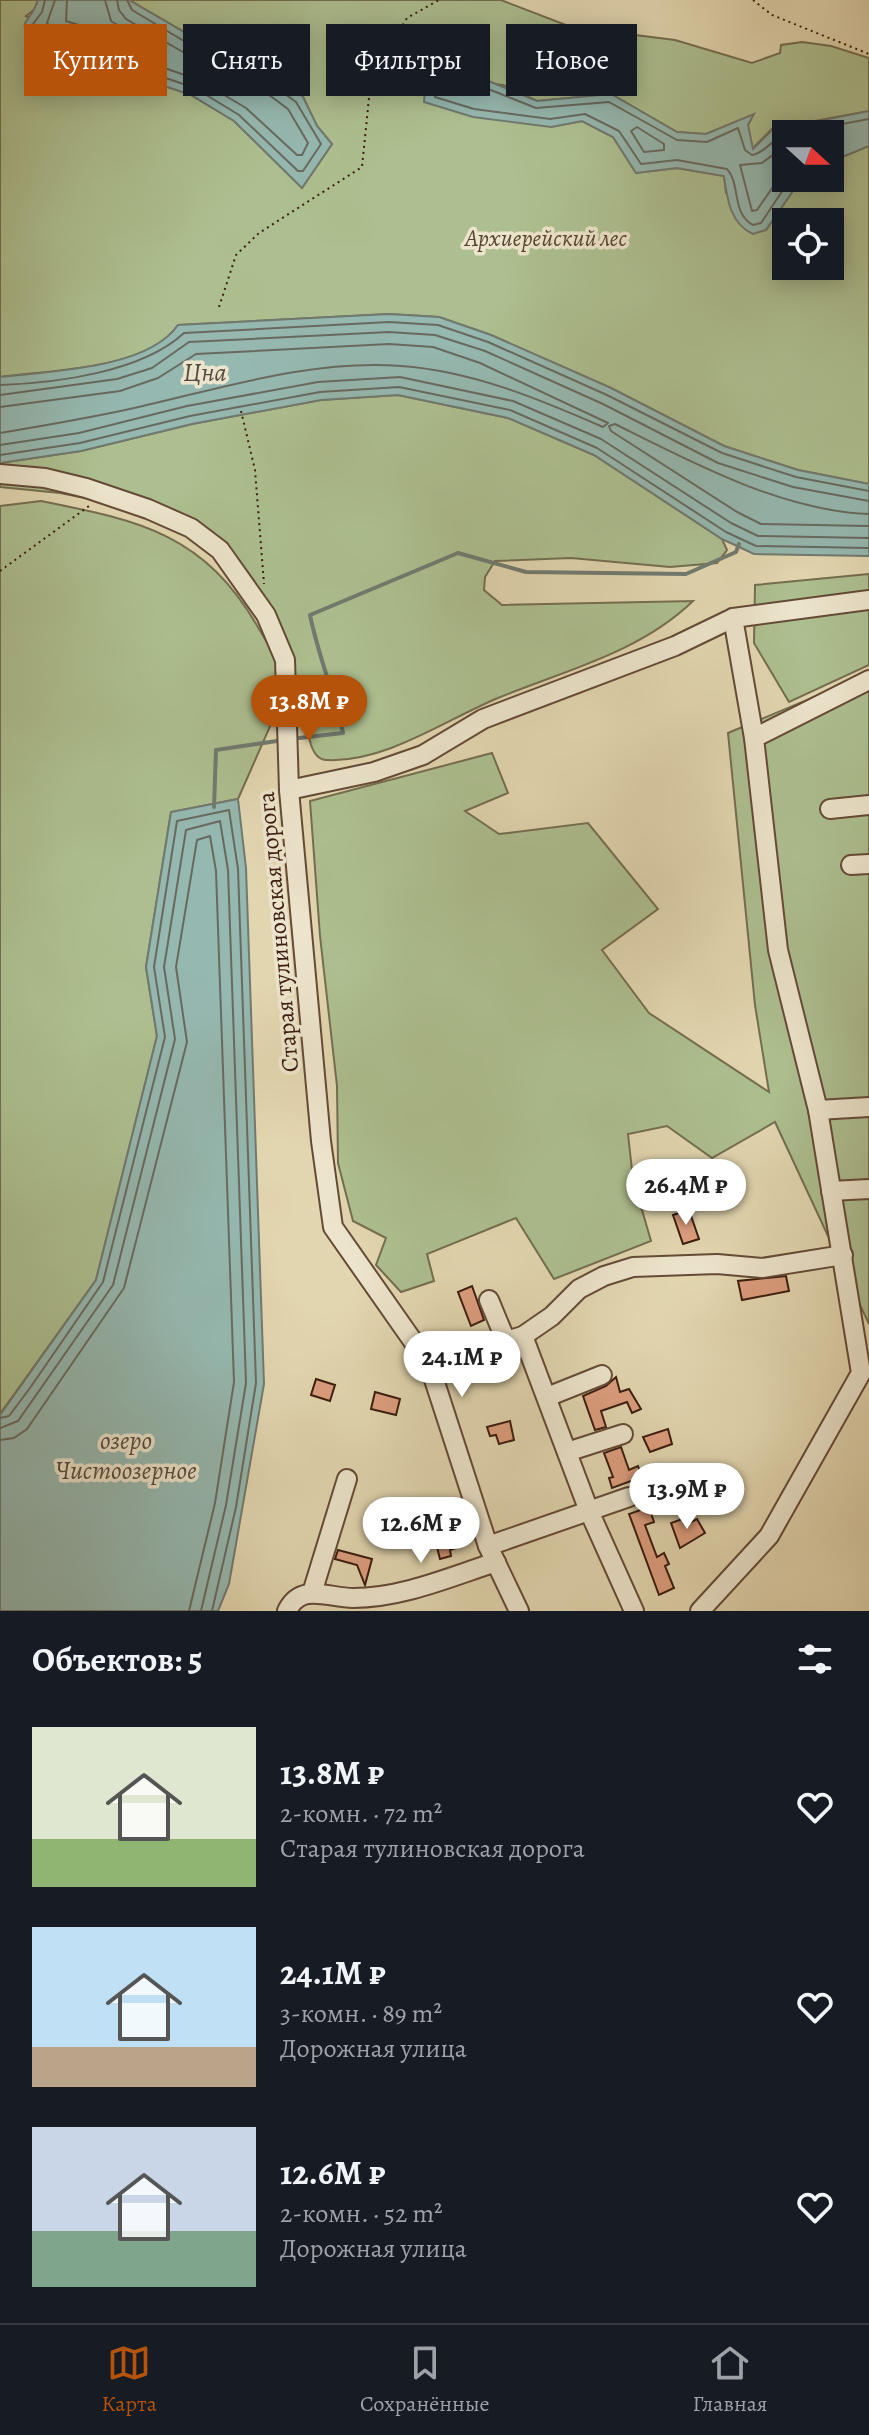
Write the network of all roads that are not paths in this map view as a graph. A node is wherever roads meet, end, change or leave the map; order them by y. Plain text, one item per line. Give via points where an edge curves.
1 (0, 474) edge
2 (869, 600) edge
3 (733, 618) junction
4 (867, 690) edge
5 (754, 738) junction
6 (289, 790) junction
7 (869, 805) edge
8 (830, 809) dead end
9 (869, 1107) edge
10 (818, 1110) junction
11 (869, 1189) edge
12 (831, 1191) junction
13 (843, 1255) junction
14 (489, 1300) dead end
15 (514, 1339) junction
16 (429, 1364) junction
17 (602, 1375) dead end
18 (547, 1397) junction
19 (623, 1434) dead end
20 (567, 1452) junction
21 (347, 1479) dead end
22 (629, 1497) dead end
23 (589, 1511) junction
24 (492, 1554) junction
25 (312, 1593) junction
26 (354, 1604) edge
27 (287, 1611) edge
28 (519, 1611) edge
29 (634, 1611) edge
30 (700, 1611) edge

1 - 6 street, Старая тулиновская дорога via 45,478 106,494 169,517 220,550 266,615 285,660
2 - 3 street
3 - 5 street
3 - 6 street via 675,646 483,719 423,755 374,772
4 - 5 street
5 - 10 street via 778,950
6 - 16 street, Старая тулиновская дорога via 333,1227
7 - 8 street
9 - 10 street
10 - 12 street
11 - 12 street
12 - 13 street
13 - 15 street via 762,1268 633,1267 579,1289 552,1316
13 - 30 street via 861,1373 769,1536
14 - 15 street
15 - 16 street
15 - 18 street
16 - 24 street
17 - 18 street
18 - 20 street
19 - 20 street
20 - 23 street
21 - 25 street
22 - 23 street
23 - 24 street
23 - 29 street
24 - 26 street via 415,1589
24 - 28 street
25 - 26 street
25 - 27 street via 293,1599

